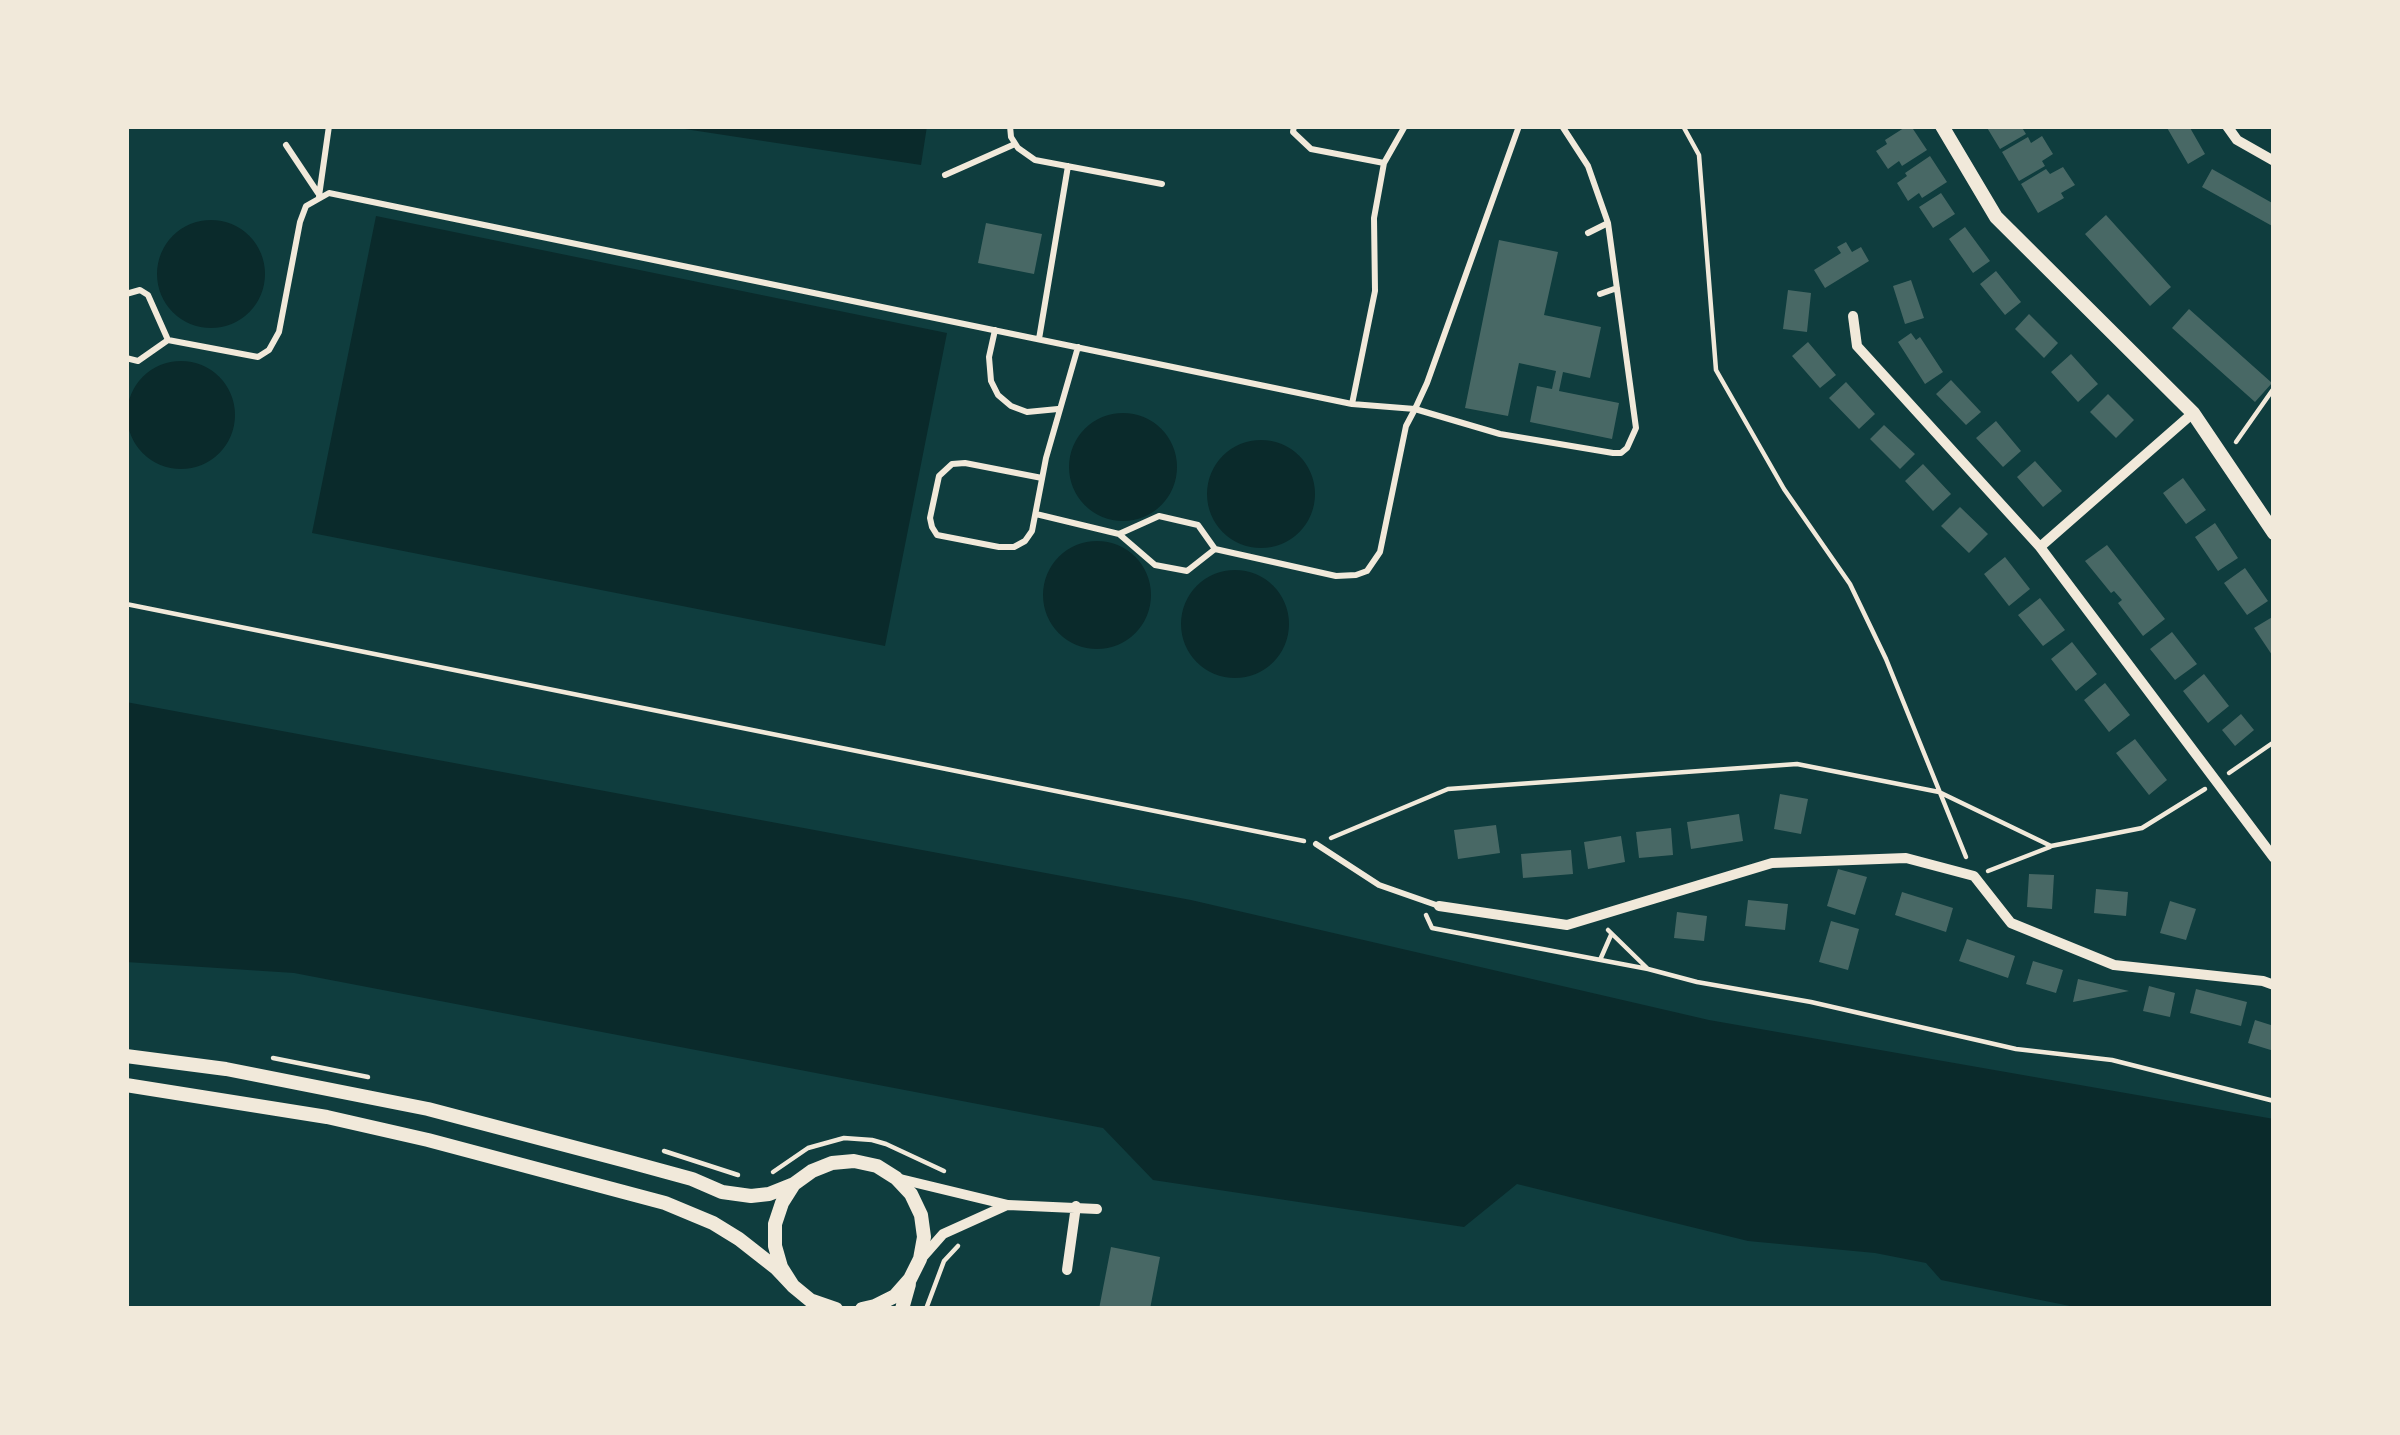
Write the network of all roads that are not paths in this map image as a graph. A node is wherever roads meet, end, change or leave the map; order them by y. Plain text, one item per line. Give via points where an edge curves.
1 (329, 126) edge
2 (1010, 126) edge
3 (1294, 126) edge
4 (1405, 126) edge
5 (1519, 126) edge
6 (1562, 126) edge
7 (1942, 126) edge
8 (2228, 126) edge
9 (1015, 144) junction
10 (286, 145) dead end
11 (2274, 161) edge
12 (1384, 163) junction
13 (1068, 166) junction
14 (944, 175) dead end
15 (1162, 184) dead end
16 (320, 196) junction
17 (1608, 223) junction
18 (1588, 233) dead end
19 (1617, 288) junction
20 (126, 294) edge
21 (1600, 294) dead end
22 (1853, 316) dead end
23 (995, 330) junction
24 (1039, 339) junction
25 (168, 340) junction
26 (1078, 347) junction
27 (126, 358) edge
28 (1352, 404) junction
29 (1415, 409) junction
30 (1058, 410) junction
31 (2193, 413) junction
32 (1042, 478) junction
33 (1035, 514) junction
34 (2274, 533) edge
35 (1119, 534) junction
36 (2040, 547) junction
37 (1215, 549) junction
38 (1316, 844) road end
39 (2274, 858) edge
40 (1439, 906) joint
41 (2274, 986) edge
42 (126, 1056) edge
43 (126, 1085) edge
44 (896, 1178) junction
45 (794, 1184) junction
46 (1008, 1205) junction
47 (1076, 1206) junction
48 (1097, 1209) dead end
49 (920, 1259) junction
50 (1067, 1270) dead end
51 (910, 1280) junction
52 (793, 1286) junction
53 (814, 1304) edge
54 (836, 1309) edge
55 (862, 1309) edge
56 (902, 1309) edge

1 - 16 lane
2 - 9 lane
3 - 12 lane via 1311,149
4 - 12 lane
5 - 29 lane
6 - 17 lane via 1588,166
7 - 31 street via 1996,218
8 - 11 street
9 - 13 lane via 1035,160
9 - 14 lane
10 - 16 lane
12 - 28 lane via 1374,218 1375,290
13 - 15 lane
13 - 24 lane
16 - 23 lane
16 - 25 lane via 300,222 269,350 258,357
17 - 18 lane
17 - 19 lane
19 - 21 lane
19 - 29 lane via 1636,428 1621,453 1499,434
20 - 25 lane via 148,295
22 - 36 street via 1857,346
23 - 24 lane
23 - 30 lane via 989,357 998,395 1027,412
24 - 26 lane
25 - 27 lane via 138,361
26 - 28 lane
26 - 30 lane
28 - 29 lane
29 - 37 lane via 1380,552 1367,571 1336,576
30 - 32 lane
31 - 34 street
31 - 36 street
32 - 33 lane
32 - 33 lane via 952,464 939,476 930,518 938,535 1014,547 1032,531
33 - 35 lane
35 - 37 lane via 1159,516 1198,525
35 - 37 lane via 1155,565 1187,571
36 - 39 street
38 - 40 lane via 1379,884
40 - 41 street via 1567,925 1772,862 1906,858 1974,876 2011,923 2114,965
42 - 45 street via 428,1109 722,1192 751,1196
43 - 52 street via 328,1117 665,1203 739,1239
44 - 45 street via 854,1161 832,1163
44 - 46 street
44 - 49 street via 921,1215
45 - 52 street via 775,1224 781,1267
46 - 47 street
46 - 49 street via 944,1234
47 - 48 street
47 - 50 street
49 - 51 street
51 - 55 street
51 - 56 street
52 - 53 street
53 - 54 street

